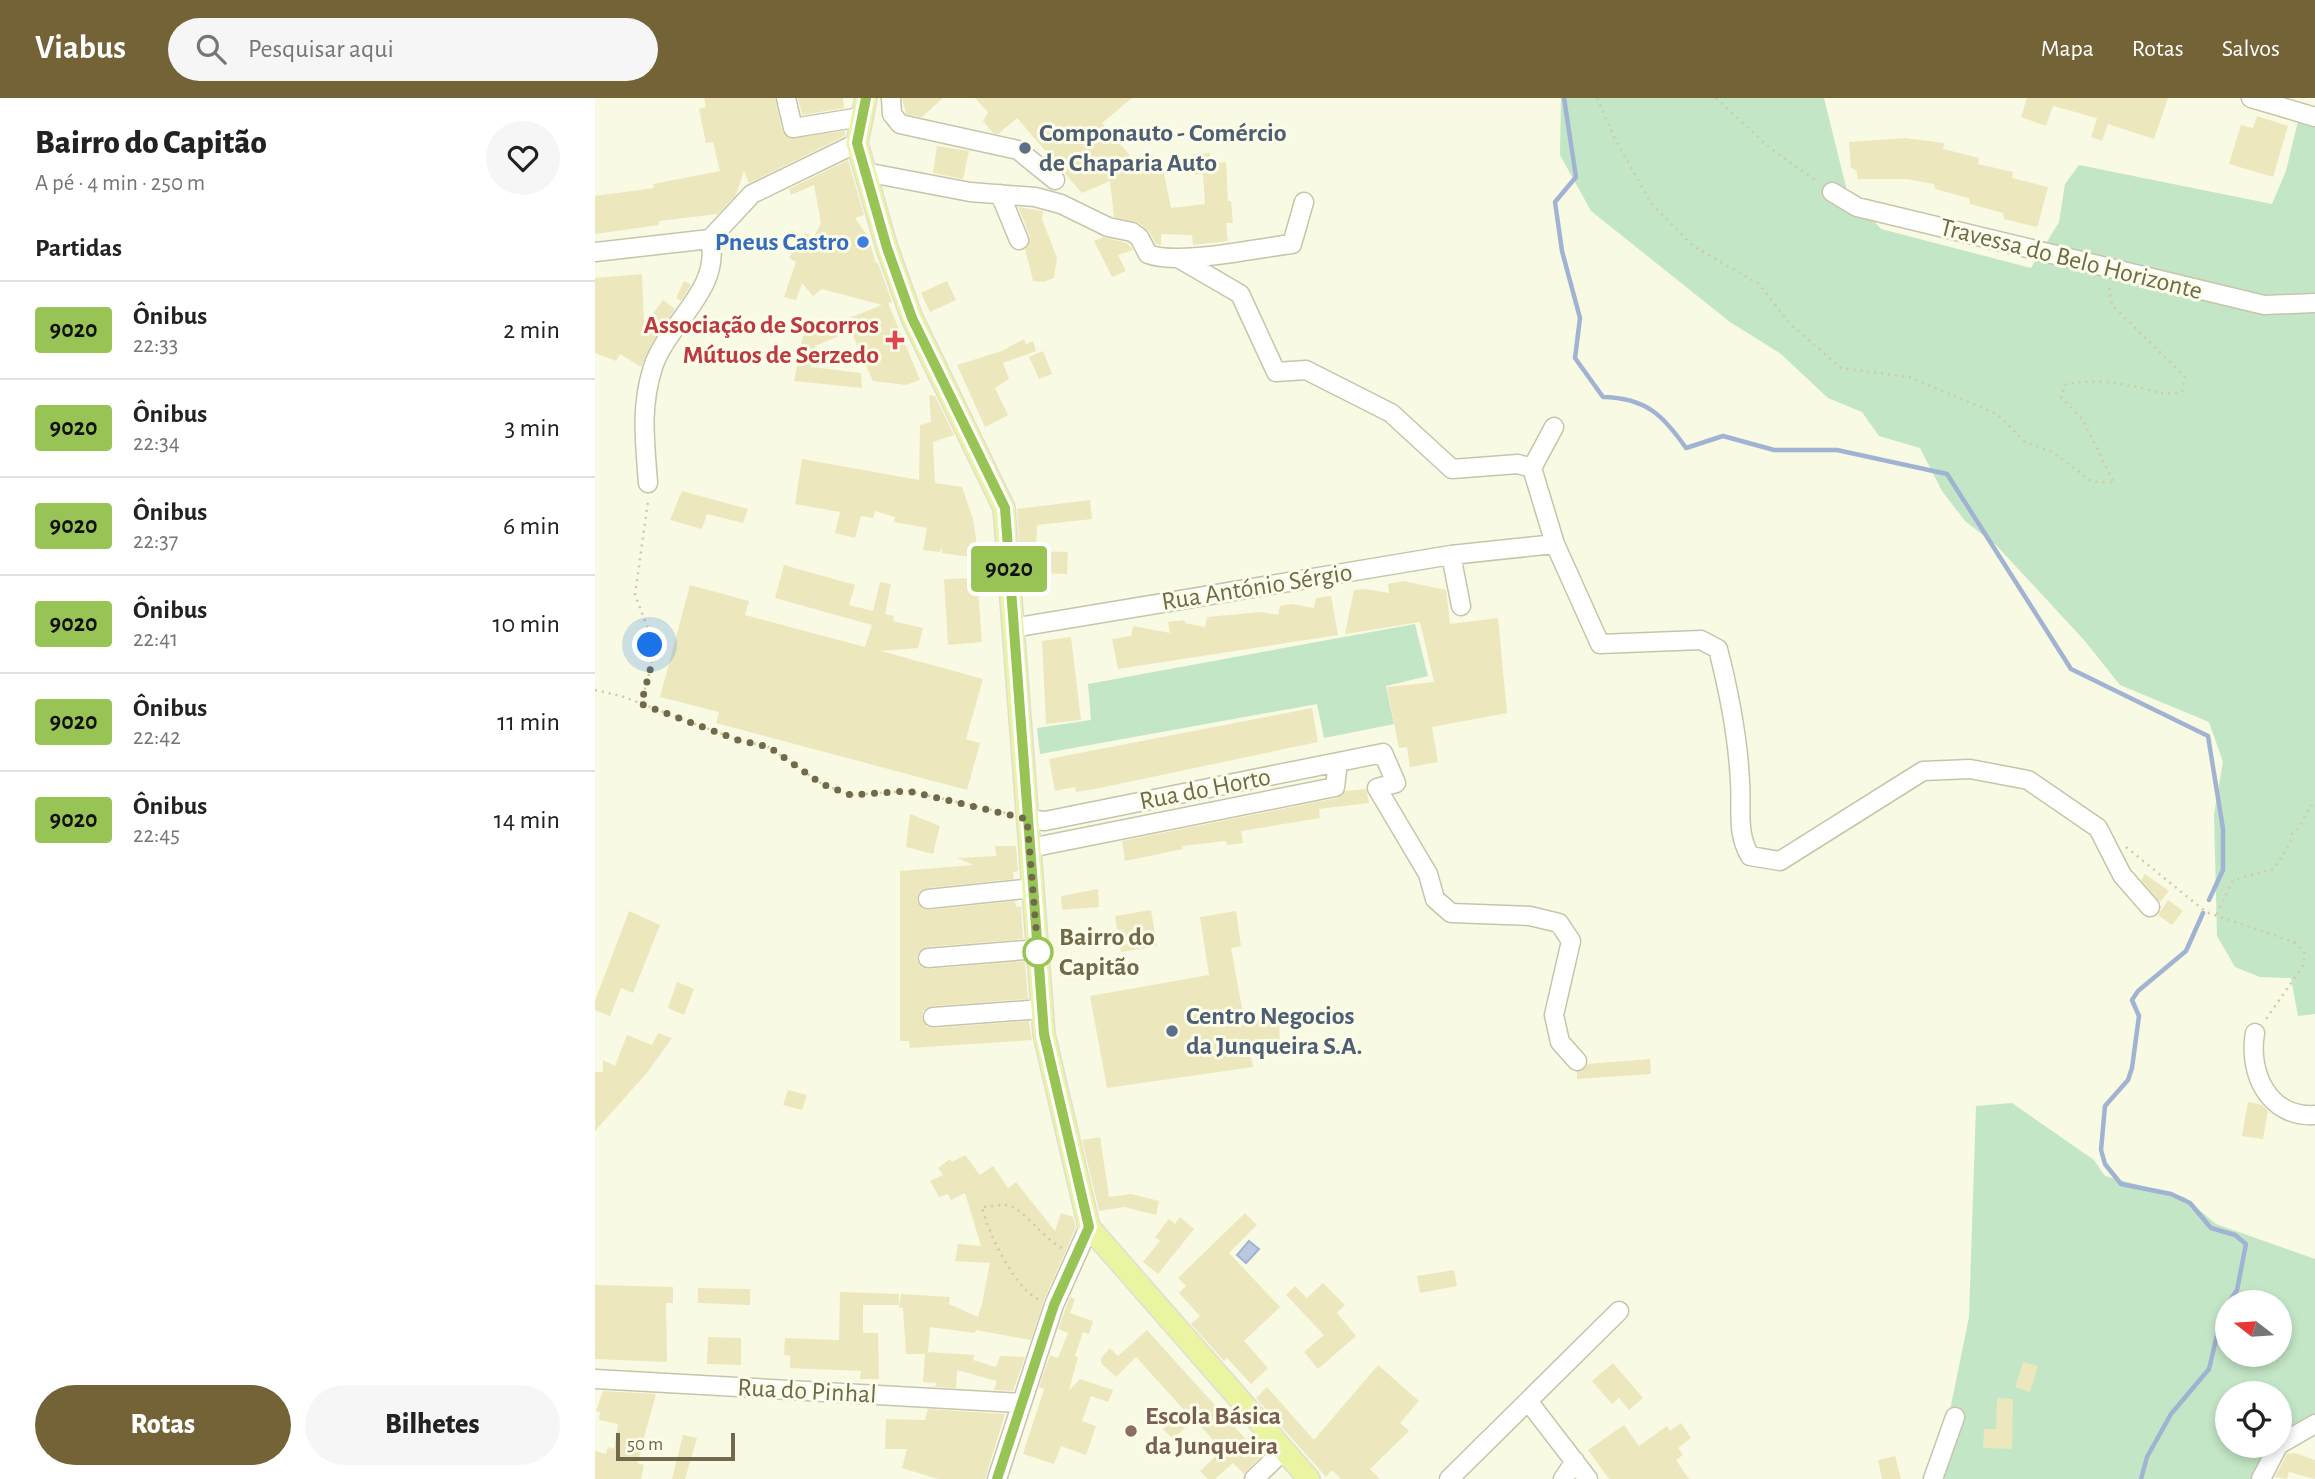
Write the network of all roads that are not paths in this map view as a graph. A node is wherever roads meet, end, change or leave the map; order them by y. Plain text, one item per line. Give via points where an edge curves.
1 (786, 98) edge
2 (891, 98) edge
3 (2251, 98) edge
4 (863, 107) edge
5 (2315, 117) edge
6 (857, 143) junction
7 (865, 172) junction
8 (1055, 180) dead end
9 (1832, 192) road end
10 (1000, 194) junction
11 (1304, 202) dead end
12 (710, 239) junction
13 (1019, 240) dead end
14 (595, 252) edge
15 (1178, 258) junction
16 (2315, 303) edge
17 (1554, 427) dead end
18 (1532, 468) junction
19 (648, 484) road end
20 (1555, 544) junction
21 (1451, 555) junction
22 (1461, 606) dead end
23 (1012, 628) junction
24 (1338, 762) junction
25 (1027, 819) junction
26 (1030, 848) junction
27 (1034, 888) junction
28 (928, 899) dead end
29 (2150, 906) dead end
30 (1038, 949) junction
31 (928, 958) dead end
32 (1042, 1009) junction
33 (933, 1017) dead end
34 (2255, 1033) road end
35 (1577, 1061) dead end
36 (2315, 1115) edge
37 (1089, 1227) junction
38 (1619, 1311) dead end
39 (595, 1379) edge
40 (1528, 1401) junction
41 (1020, 1403) junction
42 (1955, 1418) dead end
43 (2315, 1424) edge
44 (2292, 1437) edge
45 (1284, 1450) junction
46 (2272, 1458) edge
47 (1575, 1461) junction
48 (997, 1479) edge
49 (1254, 1479) edge
50 (1309, 1479) edge
51 (1449, 1479) edge
52 (1563, 1479) edge
53 (1588, 1479) edge
54 (1933, 1479) edge
55 (2261, 1479) edge

1 - 4 street via 793,128
2 - 8 street via 892,114 900,124 1019,150
3 - 5 street
4 - 6 main road
6 - 7 main road
6 - 12 street via 752,194
7 - 10 street
7 - 23 main road via 912,318 1005,508
9 - 16 street, Travessa do Belo Horizonte via 1857,206 2116,271 2264,305
10 - 13 street
10 - 15 street via 1062,204 1108,227 1132,232 1148,254
11 - 15 street via 1292,244
12 - 14 street
12 - 19 street via 714,258 705,282 654,365 642,413
15 - 18 street via 1240,294 1276,372 1306,370 1391,413 1452,469 1518,464
17 - 18 street
18 - 20 street
20 - 21 street, Rua António Sérgio
20 - 29 street via 1600,644 1701,640 1718,649 1740,781 1740,840 1750,856 1780,862 1923,771 1970,769 2028,780 2098,828 2122,875
21 - 22 street
21 - 23 street, Rua António Sérgio
23 - 25 main road
24 - 25 street, Rua do Horto via 1045,821
24 - 26 street via 1335,787
24 - 35 street, Rua do Horto via 1383,753 1396,783 1377,788 1428,874 1435,899 1451,913 1530,916 1559,923 1571,941 1554,1015 1560,1042
25 - 26 main road
26 - 27 main road
27 - 28 street
27 - 30 main road
30 - 31 street
30 - 32 main road
32 - 33 street
32 - 37 main road via 1051,1069
34 - 36 street via 2252,1051 2257,1079 2276,1103
37 - 41 street via 1054,1305
37 - 45 main road
38 - 40 street
39 - 41 street, Rua do Pinhal
40 - 47 street
40 - 51 street
41 - 48 street
42 - 54 street
43 - 44 street
45 - 49 street
45 - 50 main road
46 - 55 street
47 - 52 street
47 - 53 street

